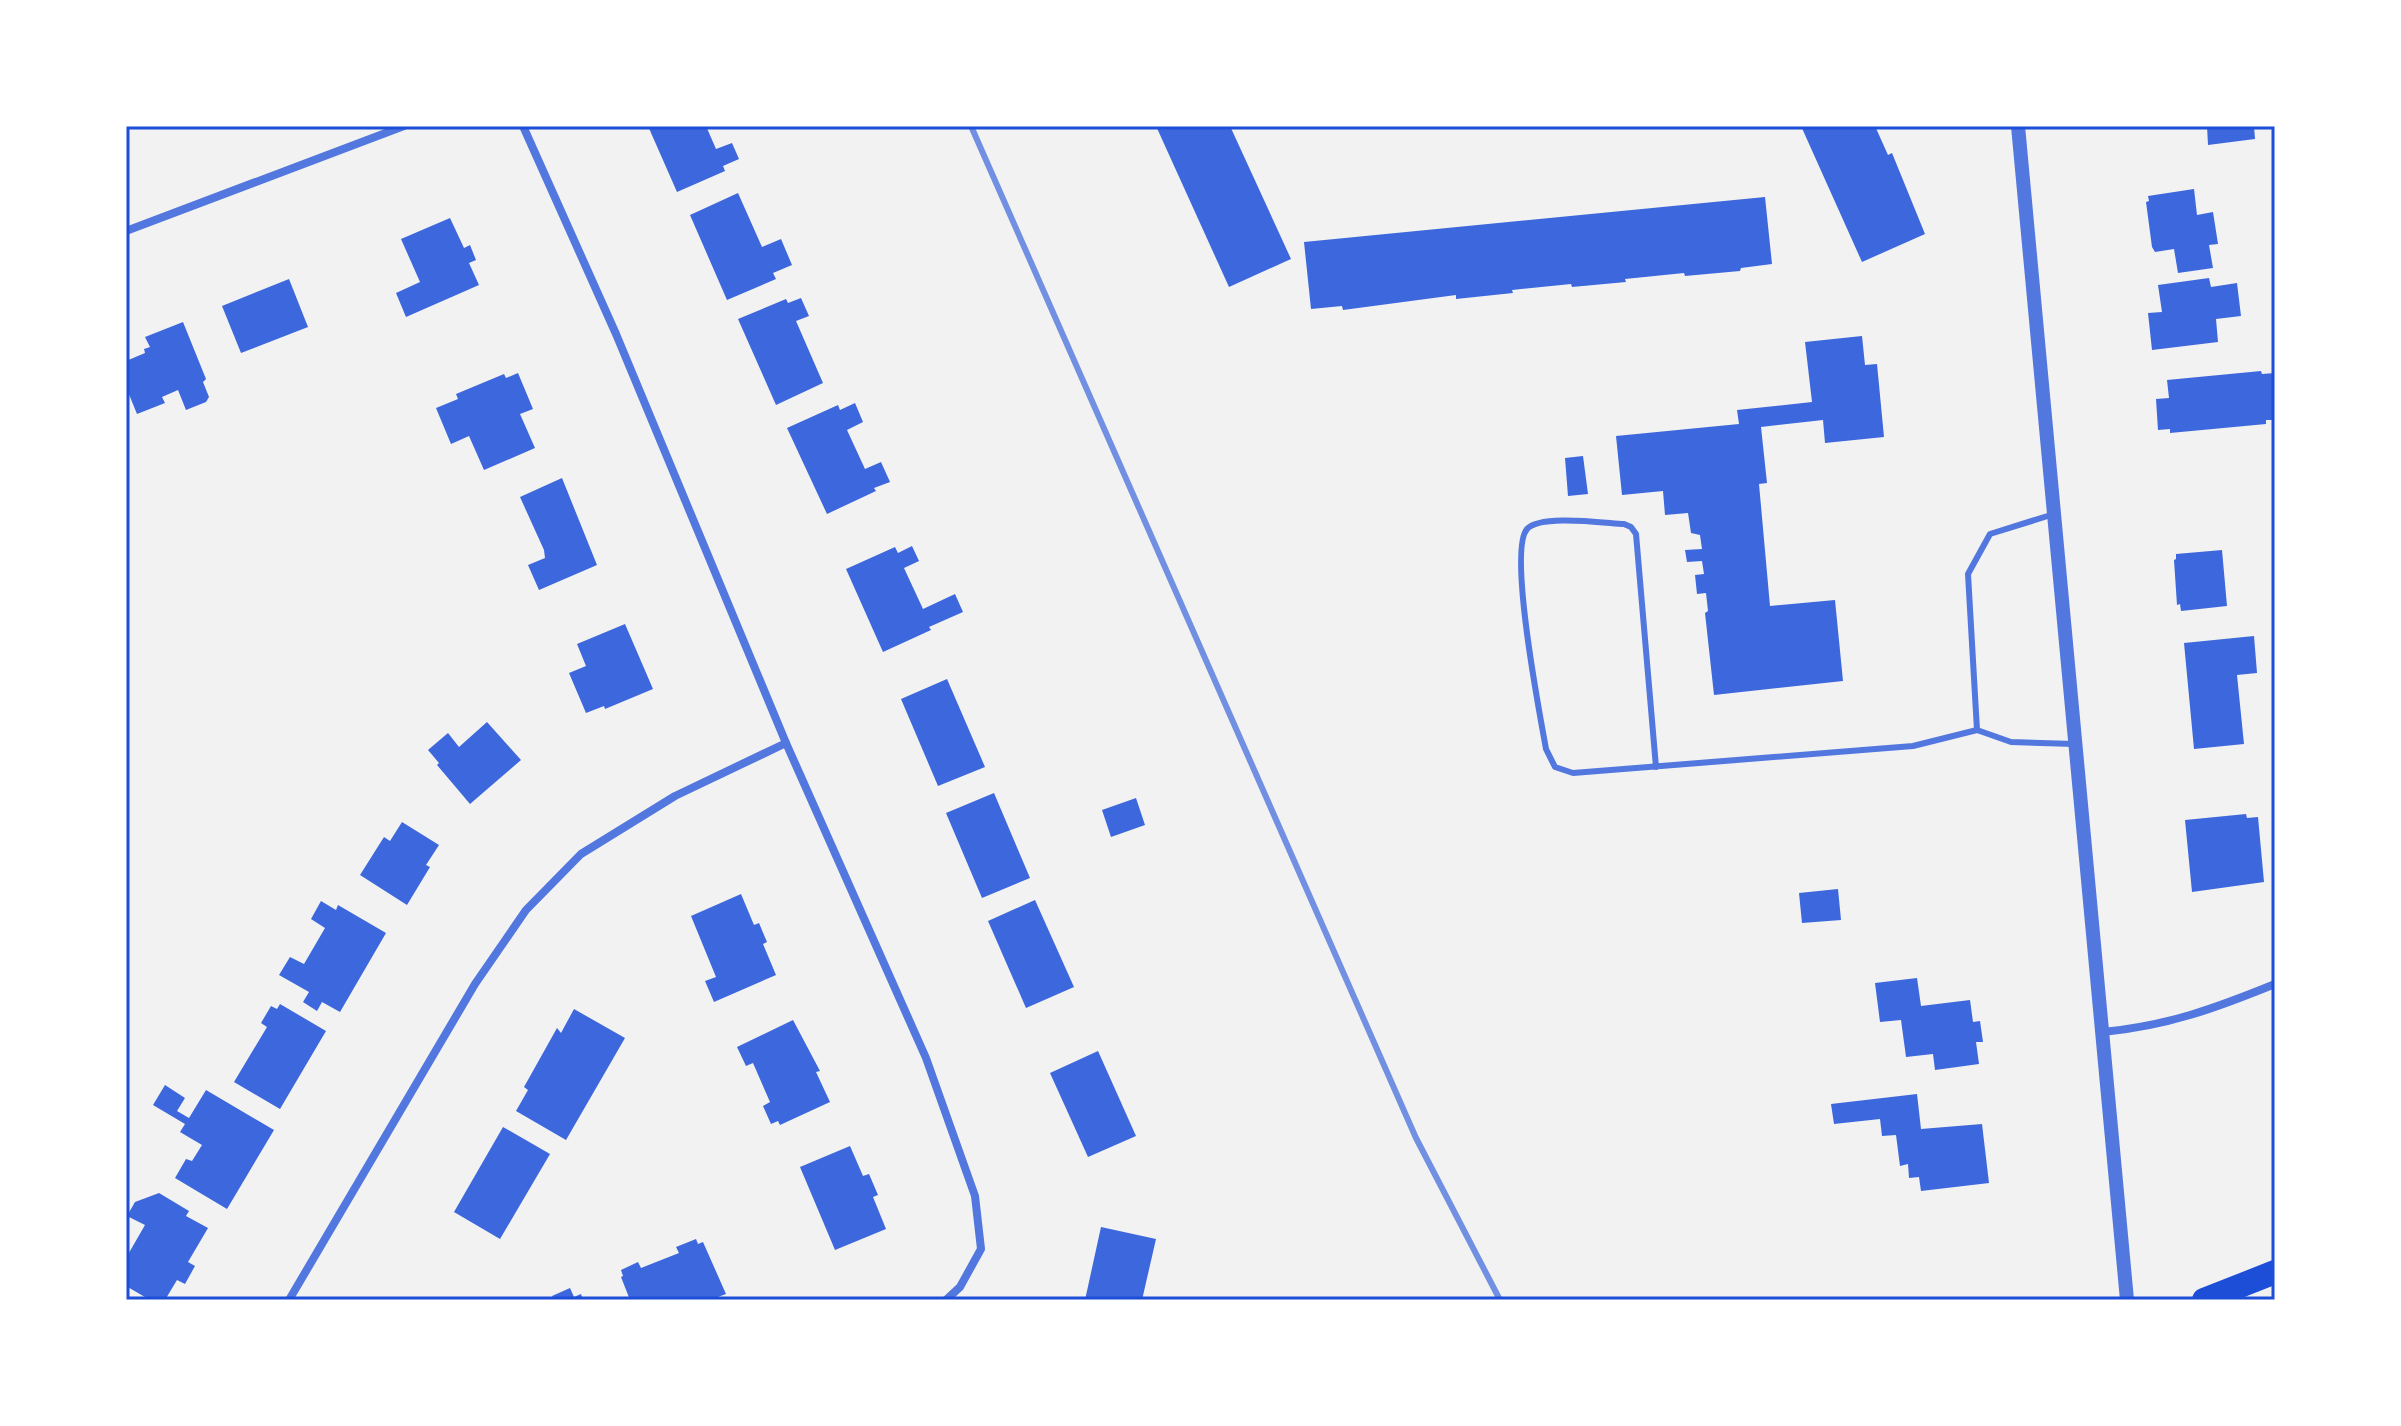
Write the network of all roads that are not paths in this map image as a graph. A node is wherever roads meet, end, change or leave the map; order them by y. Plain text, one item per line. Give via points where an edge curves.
1 (404, 126) edge
2 (523, 126) edge
3 (2018, 126) edge
4 (126, 231) edge
5 (2054, 514) junction
6 (1977, 730) junction
7 (786, 743) junction
8 (2076, 744) junction
9 (1656, 767) junction
10 (2275, 984) edge
11 (2103, 1032) junction
12 (2270, 1274) edge
13 (289, 1300) edge
14 (946, 1300) edge
15 (2127, 1300) edge
16 (2204, 1300) edge

1 - 4 street
2 - 7 street
3 - 5 street
5 - 6 lane via 1990,534 1968,574
5 - 8 street
6 - 8 lane via 2011,742
6 - 9 lane via 1913,746
7 - 13 street via 675,796 581,854 526,910 475,984
7 - 14 street via 926,1058 975,1196 981,1249 960,1287
8 - 11 street
9 - 9 lane via 1573,773 1555,767 1546,749 1520,582 1522,539 1536,524 1624,524 1636,534
10 - 11 street via 2201,1014
11 - 15 street
12 - 16 highway

